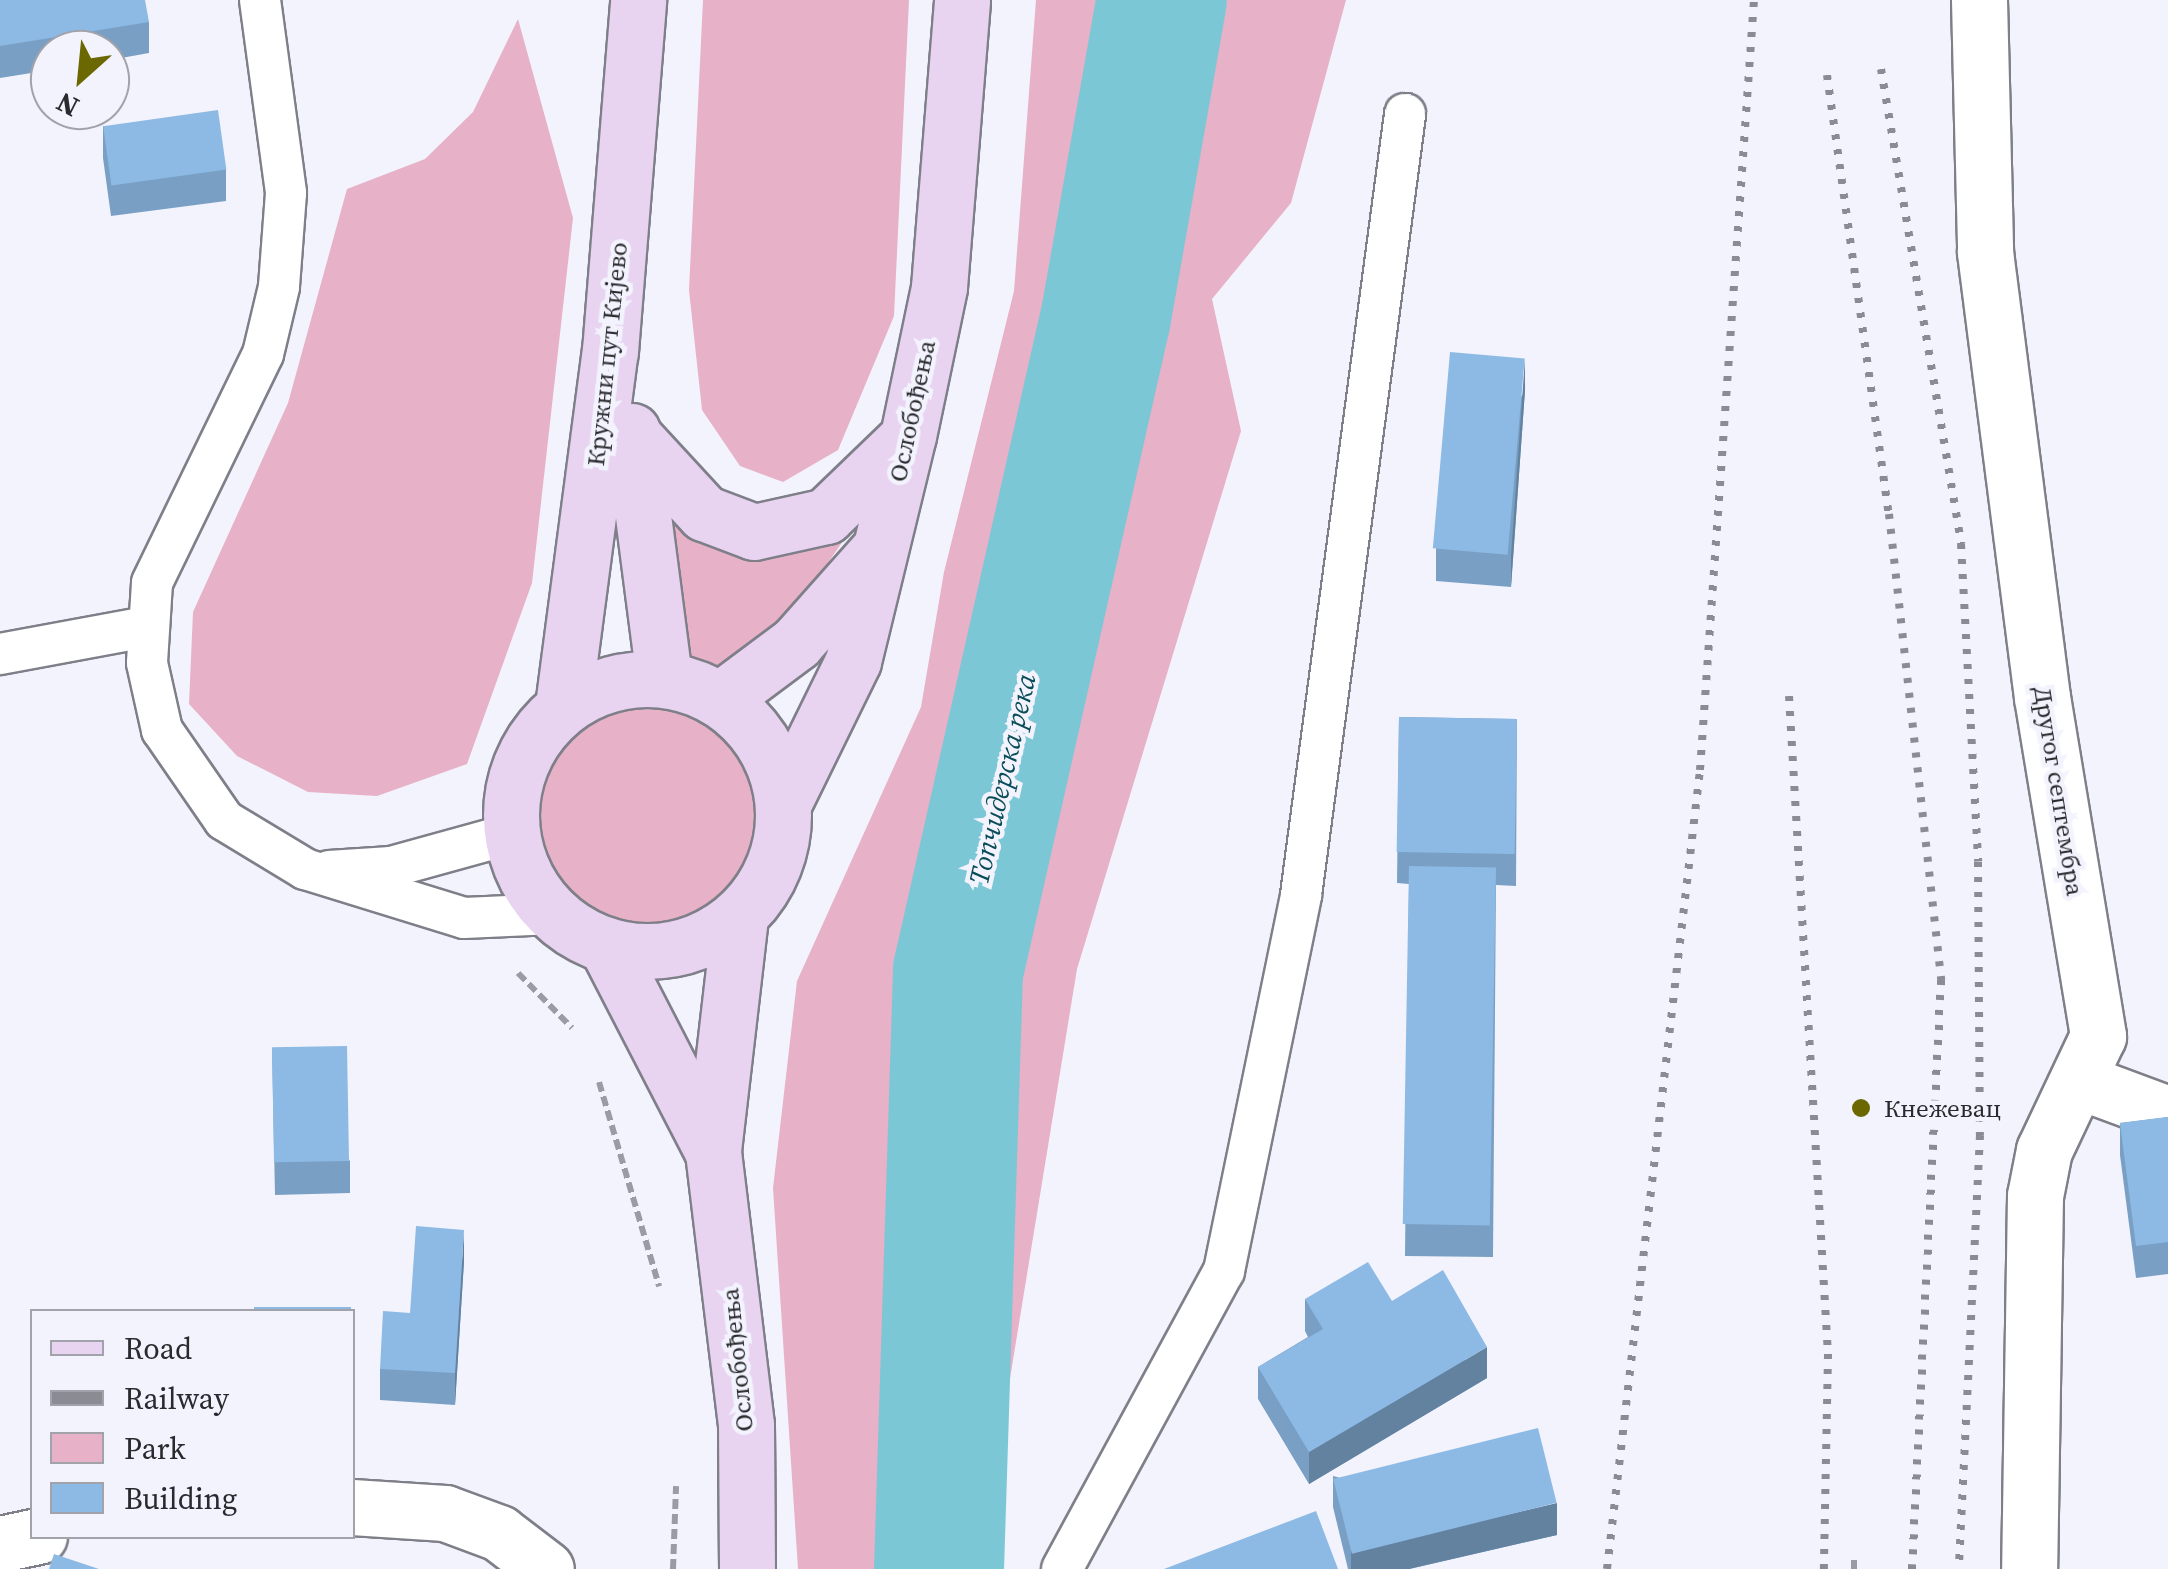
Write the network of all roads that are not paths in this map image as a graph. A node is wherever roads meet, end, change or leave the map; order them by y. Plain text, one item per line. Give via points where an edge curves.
1 (260, 0) edge
2 (638, 0) edge
3 (962, 0) edge
4 (1979, 0) edge
5 (1405, 114) dead end
6 (610, 350) junction
7 (633, 436) junction
8 (908, 436) junction
9 (875, 554) junction
10 (145, 627) junction
11 (0, 654) edge
12 (664, 678) junction
13 (721, 699) junction
14 (562, 706) junction
15 (784, 802) junction
16 (511, 834) junction
17 (305, 869) junction
18 (553, 914) junction
19 (740, 917) junction
20 (606, 946) junction
21 (2082, 1082) junction
22 (2168, 1114) edge
23 (713, 1152) junction
24 (355, 1508) edge
25 (30, 1538) edge
26 (0, 1544) edge
27 (546, 1569) edge
28 (746, 1569) edge
29 (1062, 1569) edge
30 (2028, 1569) edge

1 - 10 lane via 286,194 280,287 264,354 169,544
2 - 6 main road, Кружни пут Кијево
3 - 8 main road, Ослобођења via 938,287
4 - 21 street, Другог септембра via 1985,252 2042,697 2098,1022
5 - 29 lane via 1301,895 1224,1271
6 - 7 main road
6 - 14 main road, Кружни пут Кијево
7 - 8 main road via 704,513 754,532 826,516
7 - 12 main road
8 - 9 main road, Ослобођења
9 - 13 main road via 774,664
9 - 15 main road, Ослобођења via 853,662
10 - 11 lane
10 - 17 lane via 162,730 187,778 224,820
12 - 13 main road
12 - 14 main road via 610,682
13 - 15 main road via 764,743
14 - 16 main road via 520,762
15 - 19 main road via 772,870
16 - 17 lane via 391,867
16 - 18 main road
17 - 18 lane via 464,918
18 - 20 main road
19 - 20 main road via 676,949
19 - 23 main road, Ослобођења
20 - 23 main road, Ослобођења
21 - 22 street
21 - 30 street, Другог септембра via 2044,1150 2035,1196
23 - 28 main road, Ослобођења via 746,1425
24 - 27 street via 446,1513 499,1532
25 - 26 street

